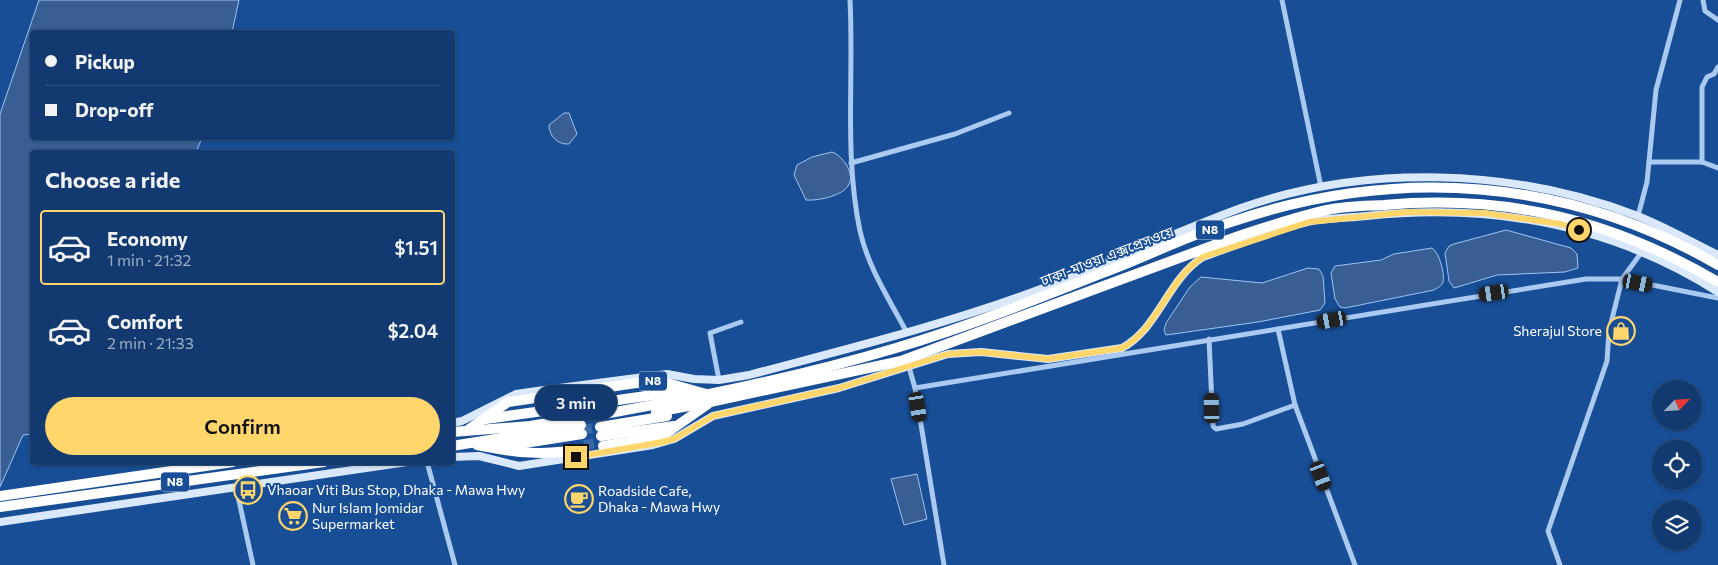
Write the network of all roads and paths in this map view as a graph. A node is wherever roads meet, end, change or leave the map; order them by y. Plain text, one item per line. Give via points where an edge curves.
1 (850, 0) edge
2 (1282, 0) edge
3 (1680, 0) edge
4 (1703, 0) edge
5 (1718, 20) edge
6 (1718, 67) edge
7 (1009, 113) dead end
8 (1649, 162) junction
9 (1702, 162) junction
10 (851, 163) junction
11 (1718, 168) edge
12 (1321, 187) junction
13 (1638, 216) junction
14 (1641, 253) junction
15 (1718, 255) edge
16 (1718, 265) edge
17 (1622, 279) junction
18 (1718, 282) edge
19 (1718, 292) edge
20 (1718, 298) edge
21 (741, 322) dead end
22 (1278, 329) junction
23 (906, 331) junction
24 (1209, 339) junction
25 (909, 367) junction
26 (719, 380) junction
27 (914, 388) junction
28 (703, 395) junction
29 (1295, 405) junction
30 (698, 411) junction
31 (688, 417) junction
32 (599, 418) junction
33 (580, 421) junction
34 (455, 422) edge
35 (479, 422) junction
36 (455, 431) edge
37 (470, 444) junction
38 (455, 446) edge
39 (493, 448) junction
40 (455, 457) edge
41 (212, 465) edge
42 (302, 465) edge
43 (386, 465) edge
44 (428, 465) edge
45 (236, 486) junction
46 (0, 496) edge
47 (0, 507) edge
48 (0, 522) edge
49 (253, 565) edge
50 (455, 565) edge
51 (944, 565) edge
52 (1355, 565) edge
53 (1560, 565) edge

1 - 10 street
2 - 12 street
3 - 8 street via 1656,90
4 - 5 street via 1705,11
6 - 9 street via 1702,86
7 - 10 street via 956,134
8 - 9 street
8 - 13 street
9 - 11 street
10 - 23 street via 860,232 873,269
12 - 13 street via 1385,180 1451,178 1509,182 1600,203
12 - 23 street via 1242,208 1040,289
13 - 15 street
14 - 17 street
14 - 19 street via 1688,273
14 - 25 street via 1561,224 1484,213 1408,212 1309,222 1203,257 1192,264 1164,298 1146,329 1122,348 1048,359 962,352
16 - 28 highway, ঢাকা-মাওয়া এক্সপ্রেসওয়ে / N8 via 1632,224 1560,202 1494,189 1412,186 1328,196 1230,222 897,348
17 - 20 street
17 - 22 street via 1586,279
17 - 53 street via 1609,330 1607,360 1548,531
18 - 28 highway, ঢাকা-মাওয়া এক্সপ্রেসওয়ে / N8 via 1631,238 1563,216 1500,205 1413,202 1329,210 1236,237 901,361
21 - 26 street via 710,332
22 - 24 street
22 - 29 street
23 - 26 street via 749,375
24 - 27 street
24 - 29 street via 1214,428 1243,424
25 - 27 street
25 - 40 street via 839,388 713,416 674,439 653,445 519,466 479,456
26 - 34 street via 667,374 516,394
27 - 51 street
28 - 30 highway, ঢাকা-মাওয়া এক্সপ্রেসওয়ে / N8
28 - 32 highway, ঢাকা-মাওয়া এক্সপ্রেসওয়ে / N8
28 - 32 highway, ঢাকা-মাওয়া এক্সপ্রেসওয়ে / N8
28 - 32 highway, ঢাকা-মাওয়া এক্সপ্রেসওয়ে / N8 via 673,385
29 - 52 street
30 - 31 highway, ঢাকা-মাওয়া এক্সপ্রেসওয়ে / N8
30 - 32 highway, ঢাকা-মাওয়া এক্সপ্রেসওয়ে / N8
31 - 32 highway, ঢাকা-মাওয়া এক্সপ্রেসওয়ে / N8
31 - 32 highway, ঢাকা-মাওয়া এক্সপ্রেসওয়ে / N8 via 673,428
33 - 35 highway
33 - 35 highway via 530,426
33 - 35 highway via 499,408
33 - 37 highway
33 - 39 highway
33 - 39 highway
33 - 39 highway via 556,454 516,453
35 - 36 highway
37 - 38 highway
37 - 39 highway
41 - 46 highway, N8
42 - 47 highway, N8
43 - 45 street
44 - 50 street
45 - 48 street
45 - 49 street

